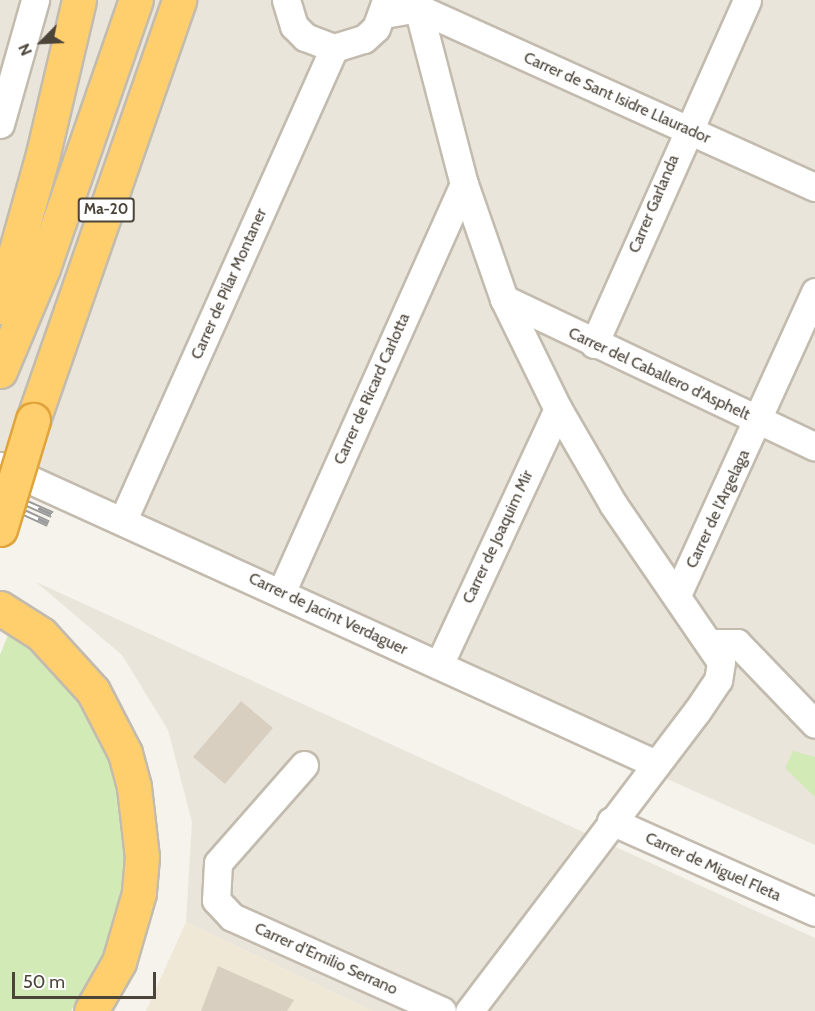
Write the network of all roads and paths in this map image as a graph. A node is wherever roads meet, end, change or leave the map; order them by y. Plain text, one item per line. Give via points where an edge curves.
1 (79, 0) edge
2 (136, 0) edge
3 (179, 0) edge
4 (286, 0) edge
5 (747, 0) edge
6 (32, 1) edge
7 (417, 4) edge
8 (385, 7) edge
9 (334, 48) junction
10 (0, 124) edge
11 (686, 129) junction
12 (464, 184) junction
13 (815, 187) edge
14 (815, 292) edge
15 (504, 299) junction
16 (0, 307) edge
17 (594, 344) junction
18 (0, 371) edge
19 (558, 409) junction
20 (760, 421) junction
21 (815, 447) edge
22 (0, 466) edge
23 (123, 520) junction
24 (0, 530) edge
25 (281, 593) junction
26 (677, 595) junction
27 (0, 608) edge
28 (709, 643) junction
29 (439, 665) junction
30 (815, 724) edge
31 (656, 764) junction
32 (304, 765) dead end
33 (611, 821) junction
34 (815, 912) edge
35 (91, 1011) edge
36 (442, 1011) edge
37 (469, 1011) edge

1 - 16 highway via 42,158
2 - 18 highway, Ma-20 via 43,268
3 - 24 highway, Ma-20, bridge via 33,420
4 - 9 street via 294,26 305,37
5 - 11 street, Carrer Garlanda
6 - 10 street
7 - 8 street
7 - 11 street, Carrer de Sant Isidre Llaurador
7 - 12 street
8 - 9 street via 364,39
9 - 23 street, Carrer de Pilar Montaner
11 - 13 street, Carrer de Sant Isidre Llaurador
11 - 17 street, Carrer Garlanda
12 - 15 street
12 - 25 street, Carrer de Ricard Carlotta
14 - 20 street, Carrer de l'Argelaga
15 - 17 street, Carrer del Caballero d'Asphelt
15 - 19 street
17 - 20 street, Carrer del Caballero d'Asphelt
19 - 26 street via 613,504
19 - 29 street, Carrer de Joaquim Mir
20 - 21 street, Carrer del Caballero d'Asphelt
20 - 26 street, Carrer de l'Argelaga
22 - 23 street, Carrer de Jacint Verdaguer
23 - 25 street, Carrer de Jacint Verdaguer
25 - 29 street, Carrer de Jacint Verdaguer
26 - 28 street
27 - 35 highway via 50,642 93,691 125,753 134,787 141,822 139,893 119,962
28 - 30 street via 737,643
28 - 31 street via 721,662 718,680
29 - 31 street, Carrer de Jacint Verdaguer
31 - 33 street
32 - 36 street, Carrer d'Emilio Serrano via 218,862 216,900 232,917
33 - 34 street, Carrer de Miguel Fleta
33 - 37 street

